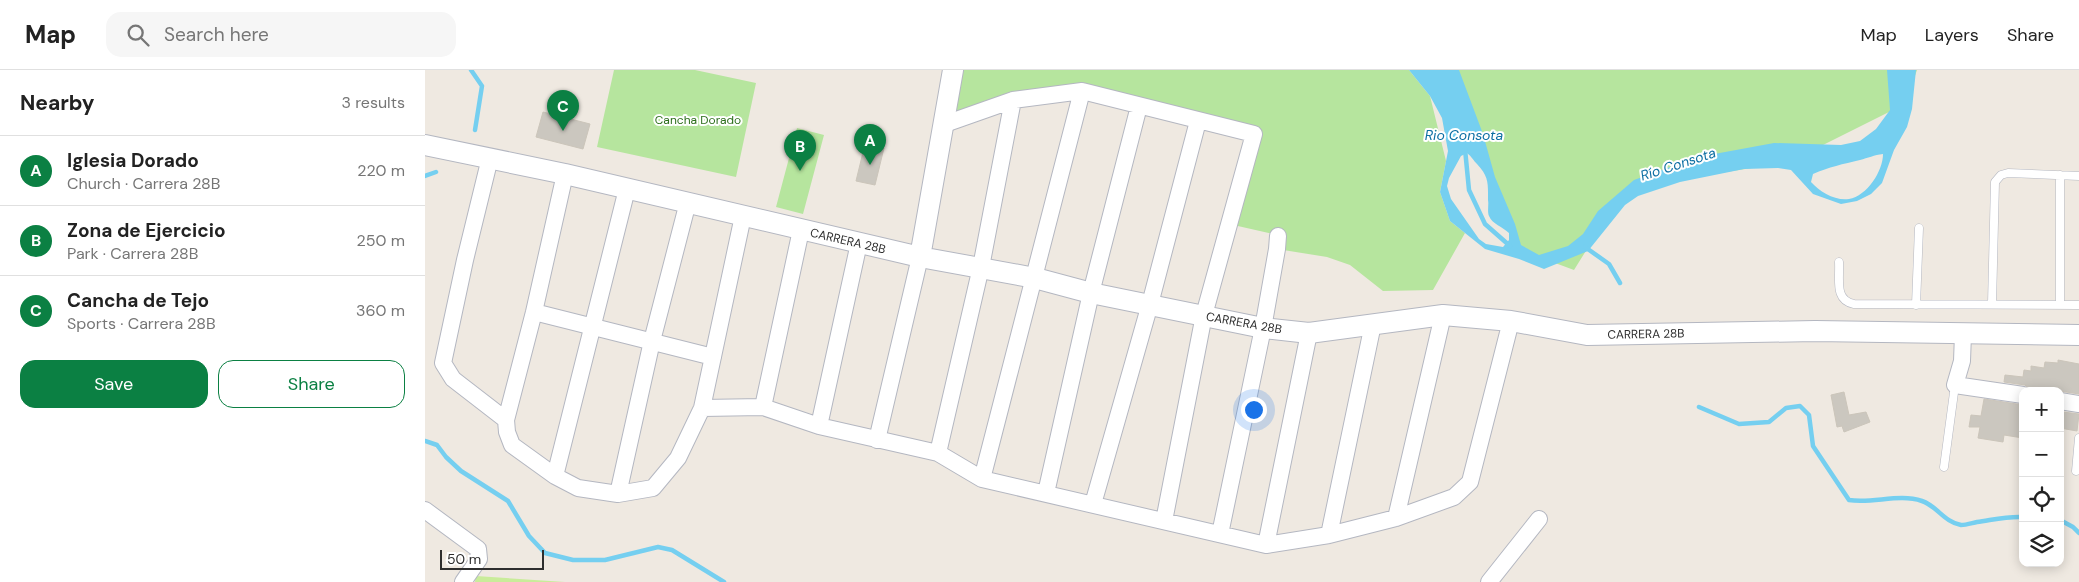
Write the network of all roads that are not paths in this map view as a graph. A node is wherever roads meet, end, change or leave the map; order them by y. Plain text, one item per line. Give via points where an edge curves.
1 (953, 70) edge
2 (1082, 91) junction
3 (1013, 100) junction
4 (1139, 106) junction
5 (1198, 121) junction
6 (942, 125) junction
7 (425, 145) edge
8 (490, 158) junction
9 (565, 174) junction
10 (2059, 175) junction
11 (2079, 176) edge
12 (627, 189) junction
13 (688, 202) junction
14 (743, 216) junction
15 (1919, 228) dead end
16 (801, 230) junction
17 (1278, 236) dead end
18 (859, 243) junction
19 (920, 257) junction
20 (1839, 262) dead end
21 (981, 267) junction
22 (1035, 278) junction
23 (1091, 293) junction
24 (1150, 304) junction
25 (1992, 304) junction
26 (2060, 304) junction
27 (2079, 304) edge
28 (1916, 305) junction
29 (534, 312) junction
30 (1205, 315) junction
31 (1443, 315) junction
32 (1511, 321) junction
33 (1373, 324) junction
34 (594, 327) junction
35 (1263, 328) junction
36 (1309, 333) junction
37 (1963, 334) junction
38 (2079, 335) edge
39 (652, 341) junction
40 (713, 357) junction
41 (1955, 385) junction
42 (2019, 394) edge
43 (2064, 402) edge
44 (2079, 404) edge
45 (763, 407) junction
46 (702, 408) junction
47 (506, 420) junction
48 (819, 426) junction
49 (2079, 438) edge
50 (877, 440) junction
51 (938, 453) junction
52 (1944, 467) dead end
53 (2076, 471) dead end
54 (555, 476) junction
55 (982, 478) junction
56 (1046, 493) junction
57 (618, 494) junction
58 (1093, 504) junction
59 (425, 511) edge
60 (1395, 518) junction
61 (1539, 519) dead end
62 (1165, 521) junction
63 (1221, 534) junction
64 (1329, 536) junction
65 (1266, 545) junction
66 (463, 582) edge
67 (1489, 582) edge

1 - 6 street
2 - 3 street
2 - 4 street
2 - 22 street
3 - 6 street
3 - 21 street
4 - 5 street
4 - 23 street
5 - 24 street
5 - 30 street via 1253,134
6 - 19 street
7 - 8 street, CARRERA 28B
8 - 9 street, CARRERA 28B
8 - 47 street via 443,364 453,379
9 - 12 street, CARRERA 28B
9 - 29 street
10 - 11 lane
10 - 25 lane via 2008,173 1995,182
10 - 26 lane
12 - 13 street, CARRERA 28B
12 - 34 street
13 - 14 street, CARRERA 28B
13 - 39 street
14 - 16 street, CARRERA 28B
14 - 40 street
15 - 28 lane
16 - 18 street, CARRERA 28B
16 - 45 street
17 - 35 street
18 - 19 street, CARRERA 28B
18 - 48 street
19 - 21 street, CARRERA 28B
19 - 50 street
20 - 28 lane via 1840,297 1845,303
21 - 22 street, CARRERA 28B
21 - 51 street
22 - 23 street, CARRERA 28B
22 - 55 street
23 - 24 street, CARRERA 28B
23 - 56 street
24 - 30 street, CARRERA 28B
24 - 58 street
25 - 26 lane
25 - 28 lane
26 - 27 lane
29 - 34 street
29 - 47 street
30 - 35 street, CARRERA 28B
30 - 62 street
31 - 32 street, CARRERA 28B
31 - 33 street, CARRERA 28B
31 - 60 street
32 - 37 street, CARRERA 28B via 1587,335 1815,331
32 - 60 street via 1470,482 1454,497
33 - 36 street, CARRERA 28B
33 - 64 street
34 - 39 street
34 - 54 street
35 - 36 street, CARRERA 28B
35 - 63 street
36 - 65 street
37 - 38 street, CARRERA 28B
37 - 41 street via 1962,361
39 - 40 street
39 - 57 street
40 - 46 street
41 - 42 street
41 - 52 lane
43 - 44 street
45 - 46 street
45 - 48 street
46 - 57 street via 678,458 653,488
47 - 54 street via 512,445
48 - 50 street
49 - 53 lane
50 - 51 street
51 - 55 street
54 - 57 street via 578,488
55 - 56 street
56 - 58 street
58 - 62 street
59 - 66 street via 478,549 479,558
60 - 64 street
61 - 67 street
62 - 63 street
63 - 65 street
64 - 65 street

